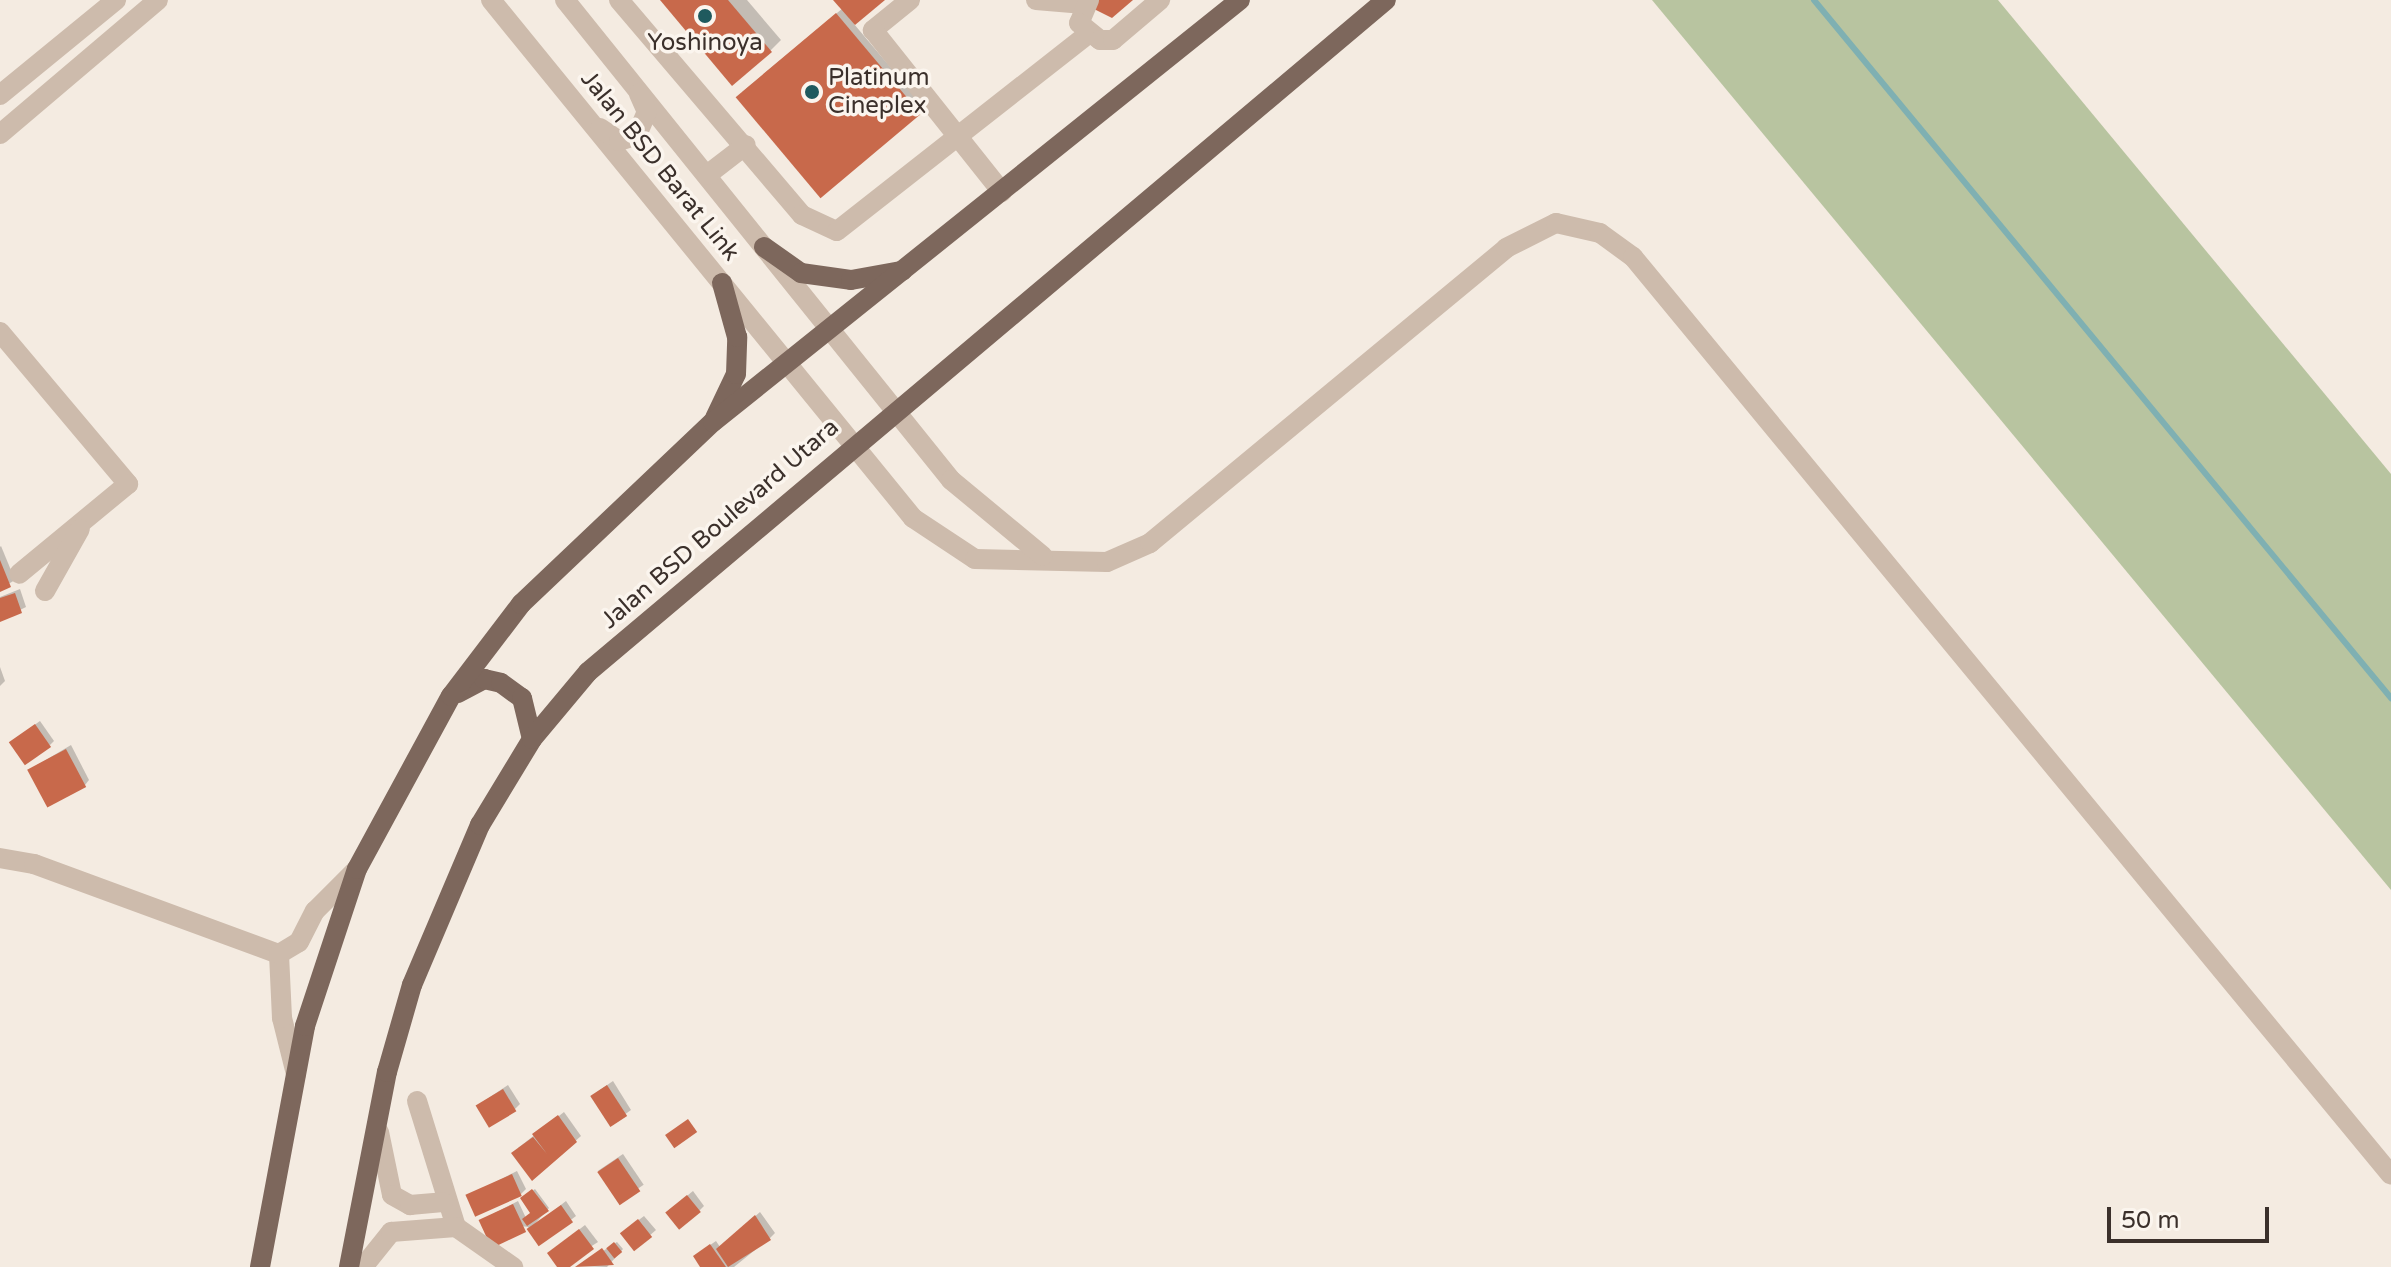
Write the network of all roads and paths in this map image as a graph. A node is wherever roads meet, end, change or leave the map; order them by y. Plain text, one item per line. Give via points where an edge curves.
1 (116, 0) edge
2 (158, 0) edge
3 (491, 0) edge
4 (565, 0) edge
5 (619, 0) edge
6 (910, 0) edge
7 (1036, 0) edge
8 (1160, 0) edge
9 (1240, 0) edge
10 (1386, 0) edge
11 (1086, 2) edge
12 (1088, 34) junction
13 (634, 83) junction
14 (0, 95) edge
15 (589, 121) junction
16 (0, 134) edge
17 (960, 139) junction
18 (746, 145) junction
19 (707, 175) junction
20 (1002, 192) junction
21 (764, 247) junction
22 (906, 270) junction
23 (722, 283) junction
24 (829, 331) junction
25 (0, 332) edge
26 (786, 365) junction
27 (894, 410) junction
28 (713, 422) junction
29 (852, 444) junction
30 (86, 519) junction
31 (1043, 556) junction
32 (19, 574) dead end
33 (45, 591) dead end
34 (451, 696) junction
35 (532, 739) junction
36 (0, 858) edge
37 (357, 869) junction
38 (279, 954) junction
39 (296, 1074) junction
40 (417, 1101) dead end
41 (378, 1120) junction
42 (2391, 1175) edge
43 (443, 1202) junction
44 (456, 1227) junction
45 (260, 1267) edge
46 (349, 1267) edge
47 (363, 1267) edge
48 (513, 1267) edge

1 - 14 street
2 - 16 street
3 - 15 street, Jalan BSD Barat Link
4 - 13 street, Jalan BSD Barat Link
5 - 18 street via 711,115
6 - 17 street via 873,30
7 - 11 street
8 - 12 street via 1113,40
9 - 20 main road
10 - 27 main road, Jalan BSD Boulevard Utara
11 - 12 street via 1079,23
12 - 17 street
13 - 15 street via 647,112 637,135 619,141
13 - 19 street, Jalan BSD Barat Link
15 - 23 street, Jalan BSD Barat Link
17 - 18 street via 837,231 802,215
17 - 20 street
18 - 19 street
19 - 21 street, Jalan BSD Barat Link
20 - 22 main road
21 - 22 main road via 801,273 851,280
21 - 24 street, Jalan BSD Barat Link
22 - 24 main road
23 - 26 street, Jalan BSD Barat Link
23 - 28 main road via 737,337 736,374
24 - 26 main road
24 - 27 street, Jalan BSD Barat Link
25 - 30 street via 128,484
26 - 28 main road
26 - 29 street, Jalan BSD Barat Link
27 - 29 main road, Jalan BSD Boulevard Utara
27 - 31 street, Jalan BSD Barat Link via 951,480
28 - 34 main road via 521,604
29 - 31 street, Jalan BSD Barat Link via 913,518 975,559
29 - 35 main road, Jalan BSD Boulevard Utara via 588,672
30 - 32 street
30 - 33 street
31 - 42 street, Jalan BSD Barat Link via 1107,562 1150,543 1506,248 1556,223 1600,233 1633,257
34 - 35 main road via 484,679 501,683 522,698
34 - 37 main road
35 - 41 main road, Jalan BSD Boulevard Utara via 439,909
36 - 38 street via 34,864
37 - 38 street via 315,911 299,942
37 - 39 main road via 328,946
38 - 39 street via 282,1018
39 - 45 main road
40 - 43 street
41 - 43 street via 383,1177 392,1195 410,1205
41 - 46 main road, Jalan BSD Boulevard Utara
43 - 44 street
44 - 47 street via 391,1232
44 - 48 street

